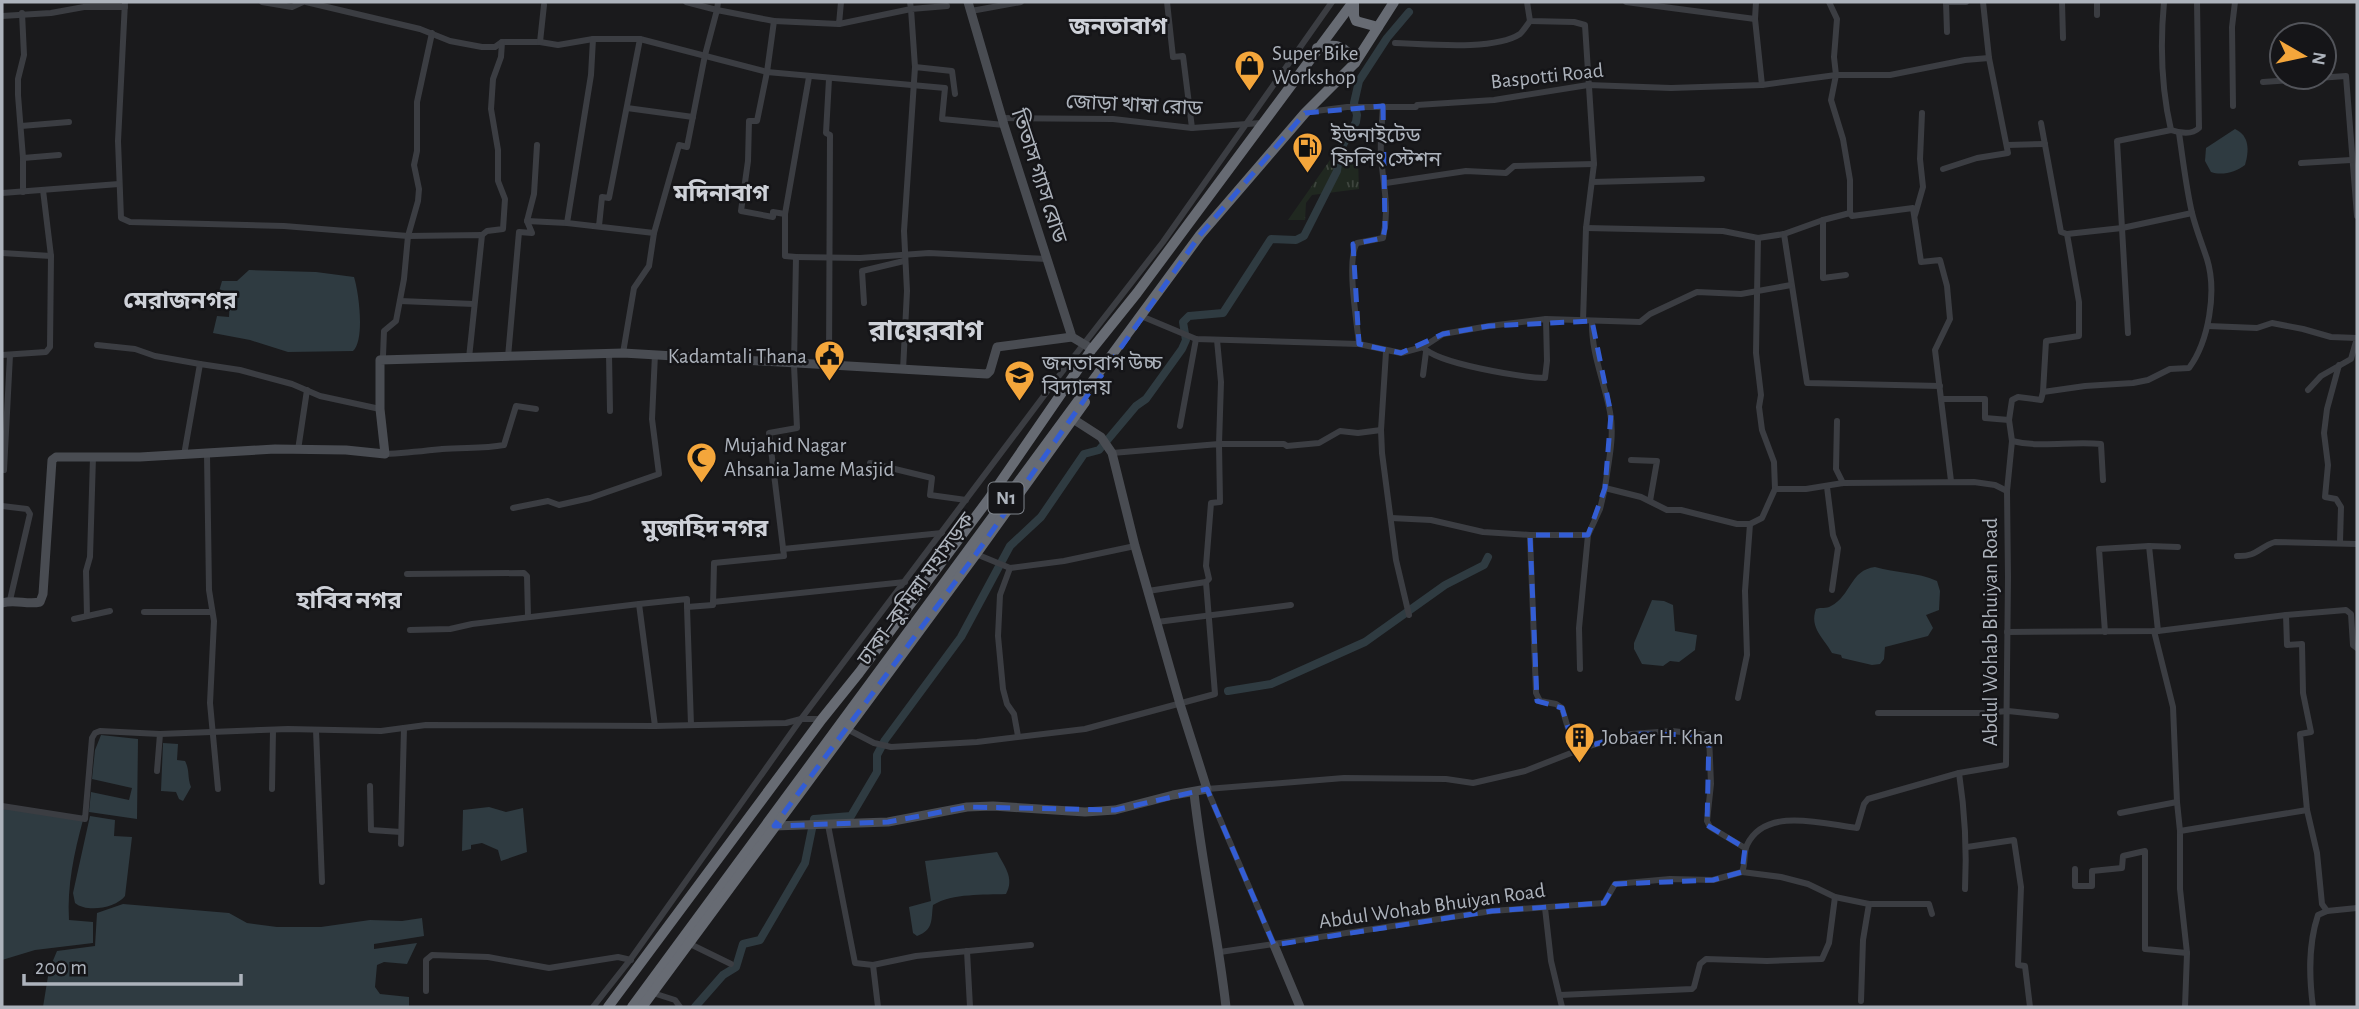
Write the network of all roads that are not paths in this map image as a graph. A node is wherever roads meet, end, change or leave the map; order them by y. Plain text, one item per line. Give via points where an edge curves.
1 (262, 2) edge
2 (304, 2) edge
3 (686, 2) edge
4 (719, 2) edge
5 (841, 2) edge
6 (1021, 2) edge
7 (1167, 2) edge
8 (1332, 2) edge
9 (1354, 2) edge
10 (1394, 2) edge
11 (1527, 2) edge
12 (1626, 2) edge
13 (1756, 2) edge
14 (1829, 2) edge
15 (1945, 2) edge
16 (1966, 2) edge
17 (1983, 2) edge
18 (2062, 2) edge
19 (2097, 2) edge
20 (2164, 2) edge
21 (2197, 2) edge
22 (2235, 2) edge
23 (125, 4) edge
24 (544, 5) dead end
25 (910, 5) edge
26 (947, 5) dead end
27 (969, 7) edge
28 (717, 10) junction
29 (22, 13) junction
30 (2097, 15) dead end
31 (2, 16) edge
32 (1755, 19) junction
33 (1530, 21) junction
34 (774, 22) junction
35 (839, 24) junction
36 (1378, 27) junction
37 (1947, 32) dead end
38 (432, 33) junction
39 (2063, 38) dead end
40 (593, 39) junction
41 (640, 39) junction
42 (540, 41) junction
43 (502, 42) junction
44 (1395, 43) dead end
45 (1317, 48) junction
46 (705, 55) junction
47 (1989, 58) junction
48 (1354, 63) junction
49 (915, 67) junction
50 (767, 72) junction
51 (1836, 75) junction
52 (809, 77) junction
53 (830, 79) junction
54 (2263, 82) dead end
55 (1588, 85) junction
56 (1762, 85) junction
57 (915, 86) junction
58 (955, 94) dead end
59 (1383, 106) junction
60 (2233, 106) dead end
61 (627, 108) junction
62 (1305, 113) junction
63 (1922, 113) dead end
64 (693, 117) junction
65 (1003, 121) junction
66 (69, 122) dead end
67 (1264, 122) junction
68 (2041, 123) dead end
69 (21, 126) junction
70 (1244, 126) junction
71 (1192, 128) junction
72 (2171, 130) junction
73 (2179, 133) junction
74 (2045, 144) junction
75 (537, 145) dead end
76 (2007, 145) junction
77 (59, 155) dead end
78 (23, 158) junction
79 (2351, 160) junction
80 (2301, 163) dead end
81 (1594, 164) junction
82 (1943, 169) dead end
83 (1702, 179) dead end
84 (1385, 183) junction
85 (1592, 183) junction
86 (119, 184) junction
87 (43, 190) junction
88 (23, 192) junction
89 (2, 193) edge
90 (1850, 213) junction
91 (2192, 213) junction
92 (785, 215) junction
93 (2357, 216) edge
94 (1915, 218) junction
95 (1823, 220) junction
96 (527, 221) junction
97 (568, 223) junction
98 (599, 226) junction
99 (1586, 228) junction
100 (2122, 228) junction
101 (503, 229) junction
102 (519, 232) junction
103 (654, 233) junction
104 (482, 234) junction
105 (1784, 234) junction
106 (2067, 234) junction
107 (408, 236) junction
108 (1758, 238) junction
109 (2, 253) edge
110 (51, 256) junction
111 (796, 257) junction
112 (829, 257) junction
113 (904, 258) junction
114 (1047, 259) junction
115 (1846, 275) dead end
116 (1791, 285) junction
117 (1756, 290) junction
118 (400, 301) junction
119 (864, 303) dead end
120 (474, 304) junction
121 (1141, 316) junction
122 (1546, 319) junction
123 (1583, 321) junction
124 (1592, 321) junction
125 (2208, 326) junction
126 (2128, 333) dead end
127 (1072, 337) junction
128 (1196, 339) junction
129 (1217, 340) junction
130 (1359, 344) junction
131 (97, 345) dead end
132 (1088, 346) junction
133 (1425, 349) junction
134 (1386, 352) junction
135 (624, 353) junction
136 (609, 354) junction
137 (654, 354) junction
138 (2, 355) edge
139 (10, 355) junction
140 (508, 357) junction
141 (469, 358) junction
142 (380, 360) junction
143 (200, 364) junction
144 (794, 365) junction
145 (829, 365) junction
146 (2339, 365) junction
147 (903, 370) junction
148 (1423, 375) dead end
149 (1940, 386) junction
150 (307, 390) junction
151 (2308, 390) dead end
152 (2043, 391) junction
153 (1942, 399) junction
154 (380, 409) junction
155 (536, 409) dead end
156 (610, 411) dead end
157 (1073, 419) junction
158 (2009, 420) junction
159 (1837, 421) dead end
160 (1180, 426) dead end
161 (1381, 430) junction
162 (2012, 442) junction
163 (1219, 444) junction
164 (299, 450) junction
165 (1112, 453) junction
166 (207, 454) junction
167 (385, 454) junction
168 (184, 455) junction
169 (93, 457) junction
170 (1631, 460) dead end
171 (870, 463) dead end
172 (2, 470) edge
173 (2103, 480) dead end
174 (1951, 481) junction
175 (1843, 482) junction
176 (1827, 487) junction
177 (1605, 488) junction
178 (1775, 489) junction
179 (2007, 491) junction
180 (966, 500) junction
181 (1650, 501) junction
182 (2, 506) edge
183 (513, 508) dead end
184 (1391, 518) junction
185 (1751, 524) junction
186 (942, 533) junction
187 (1530, 535) junction
188 (1588, 535) junction
189 (2340, 542) junction
190 (2357, 544) edge
191 (2149, 546) junction
192 (1135, 547) junction
193 (2178, 547) dead end
194 (783, 550) junction
195 (2237, 556) dead end
196 (981, 557) junction
197 (1010, 568) junction
198 (407, 574) dead end
199 (905, 582) junction
200 (1206, 582) junction
201 (1832, 590) dead end
202 (1148, 591) junction
203 (6, 602) edge
204 (713, 602) junction
205 (639, 604) junction
206 (1291, 605) dead end
207 (687, 607) junction
208 (110, 611) dead end
209 (144, 612) dead end
210 (211, 612) junction
211 (1407, 612) dead end
212 (2286, 614) junction
213 (1208, 615) junction
214 (87, 616) junction
215 (528, 616) junction
216 (74, 620) dead end
217 (1157, 622) junction
218 (410, 630) dead end
219 (2156, 631) junction
220 (2007, 632) junction
221 (2105, 632) junction
222 (2357, 648) edge
223 (1580, 669) dead end
224 (1738, 698) dead end
225 (1180, 704) junction
226 (2008, 710) junction
227 (1878, 713) dead end
228 (2056, 716) dead end
229 (801, 719) junction
230 (822, 719) junction
231 (691, 725) junction
232 (655, 726) junction
233 (404, 728) junction
234 (848, 729) junction
235 (272, 730) junction
236 (316, 730) junction
237 (213, 733) junction
238 (160, 734) junction
239 (1018, 736) junction
240 (1575, 752) junction
241 (157, 771) dead end
242 (1959, 773) junction
243 (370, 786) dead end
244 (218, 789) dead end
245 (272, 789) dead end
246 (1208, 789) junction
247 (1194, 793) junction
248 (2176, 802) junction
249 (2, 806) edge
250 (2307, 810) junction
251 (2120, 813) dead end
252 (828, 825) junction
253 (775, 826) junction
254 (2180, 831) junction
255 (401, 832) junction
256 (401, 844) dead end
257 (1967, 846) junction
258 (1745, 848) junction
259 (2076, 869) dead end
260 (1742, 872) junction
261 (322, 881) dead end
262 (1965, 890) dead end
263 (1835, 897) junction
264 (1869, 904) junction
265 (1545, 908) junction
266 (2357, 908) edge
267 (2327, 911) junction
268 (1932, 914) dead end
269 (688, 943) junction
270 (1031, 945) dead end
271 (1274, 945) junction
272 (967, 951) junction
273 (1220, 952) junction
274 (2188, 953) junction
275 (635, 961) junction
276 (731, 964) dead end
277 (873, 965) junction
278 (426, 991) dead end
279 (653, 993) junction
280 (1560, 995) junction
281 (1861, 1001) dead end
282 (593, 1007) edge
283 (608, 1007) edge
284 (632, 1007) edge
285 (642, 1007) edge
286 (680, 1007) edge
287 (878, 1007) edge
288 (970, 1007) edge
289 (1226, 1007) edge
290 (1300, 1007) edge
291 (1562, 1007) edge
292 (2030, 1007) edge
293 (2185, 1007) edge
294 (2313, 1007) edge

1 - 2 street via 292,7
2 - 38 street
3 - 28 street
4 - 28 street
5 - 35 street
6 - 27 street
7 - 71 street via 1173,57 1183,56
8 - 70 street
9 - 36 highway via 1356,21
9 - 45 highway, ঢাকা–কুমিল্লা মহাসড়ক / N1
10 - 36 highway, ঢাকা–কুমিল্লা মহাসড়ক / N1
11 - 33 street
12 - 32 street
13 - 32 street
14 - 51 street via 1837,19
15 - 16 street
15 - 37 street
17 - 47 street
18 - 39 street
19 - 30 street
20 - 72 street via 2161,54
21 - 73 street via 2199,128
22 - 60 street
23 - 29 street
23 - 86 street
24 - 42 street
25 - 26 street
25 - 35 street
25 - 49 street
27 - 65 street, তিতাস গ্যাস রোড
28 - 34 street
28 - 46 street
29 - 31 street
29 - 69 street
32 - 56 street
33 - 44 street via 1521,33 1503,41
33 - 55 street via 1585,25
34 - 35 street
34 - 50 street
36 - 48 highway, ঢাকা–কুমিল্লা মহাসড়ক / N1
38 - 43 street via 482,47
38 - 107 street via 417,102 414,166 419,189
40 - 41 street
40 - 42 street via 558,45
40 - 97 street
41 - 46 street
41 - 61 street
42 - 43 street
43 - 101 street via 491,109 498,181 505,199
45 - 48 highway via 1343,47
45 - 67 highway, ঢাকা–কুমিল্লা মহাসড়ক / N1
46 - 50 street
46 - 64 street
47 - 51 street, Baspotti Road via 1890,75
47 - 76 street
48 - 62 highway, ঢাকা–কুমিল্লা মহাসড়ক / N1
49 - 57 street
49 - 58 street via 952,71
50 - 52 street
50 - 92 street via 757,121 749,121 741,211
51 - 56 street, Baspotti Road
51 - 90 street via 1831,100 1850,180
52 - 53 street
52 - 92 street
53 - 57 street
53 - 112 street via 826,133 830,135
54 - 79 street via 2346,76
55 - 56 street, Baspotti Road
55 - 59 street, Baspotti Road via 1494,100
55 - 81 street
57 - 65 street, জোড়া খাম্বা রোড via 946,88 942,119
57 - 113 street
59 - 62 street, Baspotti Road
59 - 84 street
61 - 64 street
61 - 98 street via 609,198 602,197
62 - 121 highway, ঢাকা–কুমিল্লা মহাসড়ক / N1 via 1200,235
63 - 94 street via 1923,187
64 - 103 street via 687,147 679,145
65 - 71 street, জোড়া খাম্বা রোড via 1113,119
65 - 114 street, তিতাস গ্যাস রোড
66 - 69 street
67 - 70 street, জোড়া খাম্বা রোড
67 - 132 highway, ঢাকা–কুমিল্লা মহাসড়ক / N1 via 1137,293
68 - 74 street
69 - 78 street
70 - 71 street, জোড়া খাম্বা রোড
70 - 132 street
72 - 73 street
72 - 100 street via 2117,141
73 - 91 street
74 - 76 street
74 - 106 street via 2060,232
75 - 96 street
76 - 82 street via 2008,153
77 - 78 street
78 - 88 street
79 - 80 street
79 - 93 street
81 - 84 street via 1514,166 1506,173 1466,171
81 - 85 street
83 - 85 street
84 - 130 street via 1383,238 1356,243 1353,248
85 - 99 street
86 - 87 street
86 - 107 street via 121,218 130,222 284,226
87 - 88 street
87 - 110 street
88 - 89 street
90 - 94 street via 1913,208
90 - 95 street
91 - 100 street
91 - 125 street via 2212,287
92 - 111 street via 785,256
94 - 149 street via 1922,262 1940,260 1947,286 1950,319 1935,350
95 - 105 street
95 - 115 street via 1823,278
96 - 97 street
96 - 102 street via 532,233
97 - 98 street
98 - 103 street
99 - 108 street via 1723,230
99 - 123 street
100 - 106 street
100 - 126 street
101 - 102 street
101 - 104 street
102 - 140 street
103 - 135 street via 649,266 634,288
104 - 107 street
104 - 120 street
105 - 108 street
105 - 116 street
106 - 152 street via 2079,302 2079,336 2046,341
107 - 118 street
108 - 117 street
109 - 110 street
110 - 139 street via 50,347 46,352
111 - 112 street
111 - 144 street
112 - 113 street
112 - 145 street
113 - 114 street via 929,253
113 - 119 street via 862,271
113 - 147 street
114 - 127 street, তিতাস গ্যাস রোড
116 - 117 street
116 - 149 street via 1807,383
117 - 124 street via 1697,292 1640,322
117 - 178 street via 1759,407 1774,462
118 - 120 street
118 - 142 street via 396,321 384,331
120 - 141 street
121 - 128 street
121 - 157 highway
121 - 284 highway, ঢাকা–কুমিল্লা মহাসড়ক / N1
122 - 123 street
122 - 133 street via 1443,334
122 - 133 street via 1545,378 1442,360
123 - 124 street
124 - 177 street via 1591,340 1611,414
125 - 146 street via 2257,328 2272,323 2331,337 2357,338 2351,359
125 - 152 street via 2189,368 2170,369 2133,383
127 - 132 street
127 - 147 street via 998,346 987,374
128 - 129 street
128 - 160 street
129 - 130 street
129 - 163 street
130 - 134 street
131 - 143 street
132 - 180 street
132 - 230 highway, ঢাকা–কুমিল্লা মহাসড়ক / N1 via 988,500
133 - 134 street
133 - 148 street
134 - 161 street
135 - 136 street
135 - 137 street
136 - 140 street
136 - 156 street
137 - 144 street
137 - 183 street via 652,419 659,474 590,498
138 - 139 street
139 - 172 street
140 - 141 street
141 - 142 street
142 - 154 street
143 - 150 street via 240,370
143 - 168 street
144 - 145 street
144 - 194 street via 797,428 769,433
145 - 147 street
146 - 151 street
146 - 189 street via 2324,433 2325,497 2336,499 2342,507
149 - 153 street
150 - 154 street
150 - 164 street
152 - 158 street via 2041,400 2012,400
153 - 158 street via 1985,399 1985,418
153 - 174 street
154 - 167 street
155 - 167 street via 516,406 504,445
157 - 165 street via 1101,438
157 - 196 highway
158 - 162 street
159 - 175 street via 1836,468
161 - 163 street via 1340,431 1319,443 1287,446
161 - 184 street
162 - 173 street via 2101,444
162 - 179 street
163 - 165 street
163 - 200 street via 1220,502 1211,503
164 - 166 street
164 - 167 street
165 - 192 street
166 - 168 street
166 - 210 street
168 - 169 street
169 - 203 street via 52,460 43,594 40,602
169 - 214 street
170 - 181 street via 1657,461
171 - 180 street via 933,478 930,495
174 - 175 street, Abdul Wohab Bhuiyan Road
174 - 179 street, Abdul Wohab Bhuiyan Road via 1996,485
175 - 176 street, Abdul Wohab Bhuiyan Road
176 - 178 street, Abdul Wohab Bhuiyan Road
176 - 201 street via 1838,548
177 - 181 street
177 - 188 street
178 - 185 street via 1762,518
179 - 220 street, Abdul Wohab Bhuiyan Road
180 - 186 street
181 - 185 street via 1667,510
182 - 203 street via 27,509 30,514
184 - 187 street
184 - 211 street
185 - 224 street via 1745,592 1747,654
186 - 194 street
186 - 199 street
187 - 188 street
187 - 240 street via 1536,693 1540,701 1562,708
188 - 223 street
189 - 190 street
189 - 195 street via 2275,542 2258,553
191 - 193 street
191 - 219 street
191 - 221 street via 2099,549
192 - 197 street
192 - 202 street
194 - 204 street via 784,556 714,563
196 - 197 street
196 - 234 highway
197 - 239 street via 1000,594 998,636 1003,689
198 - 215 street via 524,573
199 - 204 street
199 - 229 street
200 - 202 street
200 - 213 street
202 - 217 street
204 - 207 street
205 - 207 street via 687,599
205 - 215 street
205 - 232 street
206 - 213 street
207 - 231 street
208 - 214 street
209 - 210 street
210 - 237 street via 209,703
212 - 219 street
212 - 222 street via 2346,610 2351,614
212 - 250 street via 2287,645 2302,644 2303,693 2311,732 2300,734
213 - 217 street
213 - 225 street via 1215,694
214 - 216 street
215 - 218 street via 450,629
217 - 225 street
219 - 221 street
219 - 248 street via 2173,707
220 - 221 street
220 - 226 street, Abdul Wohab Bhuiyan Road
225 - 239 street via 1085,729
225 - 246 street
226 - 227 street
226 - 228 street
226 - 242 street, Abdul Wohab Bhuiyan Road via 2006,765
229 - 230 street
229 - 231 street
229 - 275 street
230 - 275 highway, ঢাকা–কুমিল্লা মহাসড়ক / N1
231 - 232 street
232 - 233 street
233 - 236 street
233 - 255 street
234 - 239 street via 891,747
234 - 253 highway
235 - 236 street
235 - 237 street
235 - 245 street
236 - 261 street
237 - 238 street
237 - 244 street
238 - 241 street
238 - 249 street via 95,733 85,818
240 - 246 street via 1517,774 1474,783 1343,778
240 - 258 street via 1631,734 1672,731 1709,735 1707,821
242 - 257 street
242 - 258 street, Abdul Wohab Bhuiyan Road via 1868,799 1857,828 1800,820 1765,825
243 - 255 street via 370,830
246 - 247 street
246 - 271 street
247 - 252 street via 1085,813 967,807 888,822
247 - 273 street via 1202,864
248 - 251 street
248 - 254 street
250 - 254 street
250 - 267 street via 2322,904
252 - 253 street
252 - 277 street via 855,963
253 - 269 highway
254 - 274 street via 2180,889
255 - 256 street
257 - 262 street
257 - 292 street via 2014,839 2021,887 2018,965 2025,967
258 - 260 street
259 - 274 street via 2075,886 2092,886 2092,871 2122,868 2123,856 2145,851 2145,949
260 - 263 street via 1808,884
260 - 265 street, Abdul Wohab Bhuiyan Road via 1713,880 1615,884 1604,903
263 - 264 street
263 - 280 street via 1829,943 1822,959 1706,959 1692,989
264 - 268 street via 1929,904
264 - 281 street
265 - 271 street, Abdul Wohab Bhuiyan Road via 1492,911
265 - 280 street via 1550,961
266 - 267 street
267 - 294 street via 2318,915 2313,930
269 - 276 street
269 - 279 highway
270 - 272 street
271 - 273 street, Abdul Wohab Bhuiyan Road
271 - 290 street
272 - 277 street
272 - 288 street
273 - 289 street
274 - 293 street
275 - 278 street via 618,957 549,968 488,957 432,955 426,960
275 - 282 street
275 - 283 highway, ঢাকা–কুমিল্লা মহাসড়ক / N1
277 - 287 street
279 - 285 highway
279 - 286 street via 675,1000
280 - 291 street

